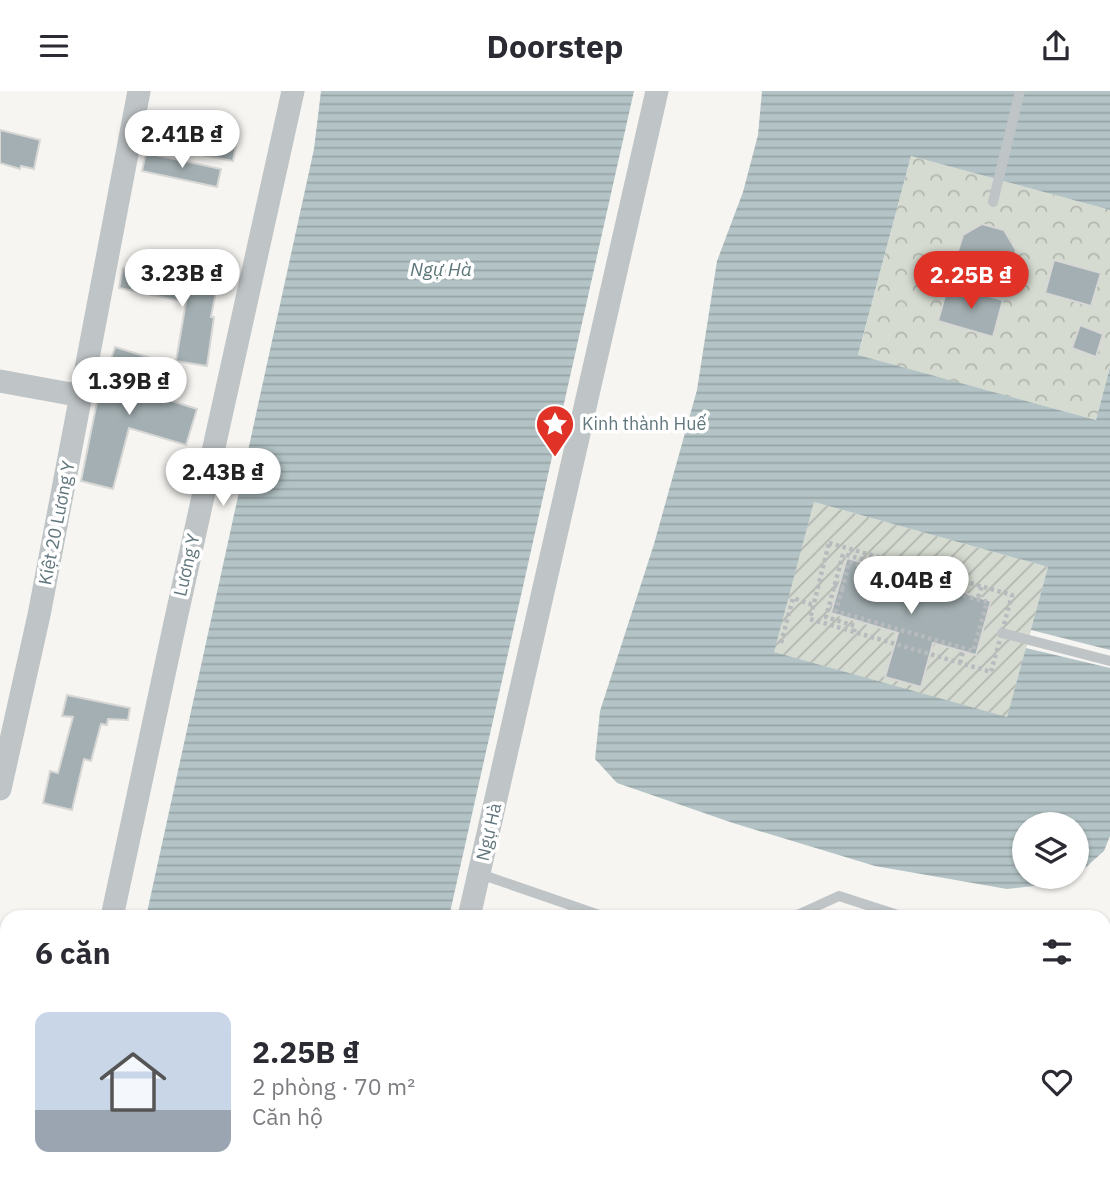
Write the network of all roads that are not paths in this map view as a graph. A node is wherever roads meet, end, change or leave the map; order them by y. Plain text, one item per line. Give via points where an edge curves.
1 (139, 91) edge
2 (293, 91) edge
3 (657, 91) edge
4 (1020, 91) edge
5 (993, 202) dead end
6 (0, 381) edge
7 (82, 395) junction
8 (1002, 633) road end
9 (1110, 661) edge
10 (0, 789) edge
11 (480, 874) junction
12 (114, 910) edge
13 (471, 910) edge
14 (585, 910) edge
15 (808, 910) edge
16 (882, 910) edge

1 - 7 street, Kiệt 20 Lương Y
2 - 12 street, Lương Y
3 - 11 street, Ngự Hà
4 - 5 lane
6 - 7 street
7 - 10 street, Kiệt 20 Lương Y via 40,615
8 - 9 lane
11 - 13 street, Ngự Hà
11 - 14 lane
15 - 16 lane via 839,896

